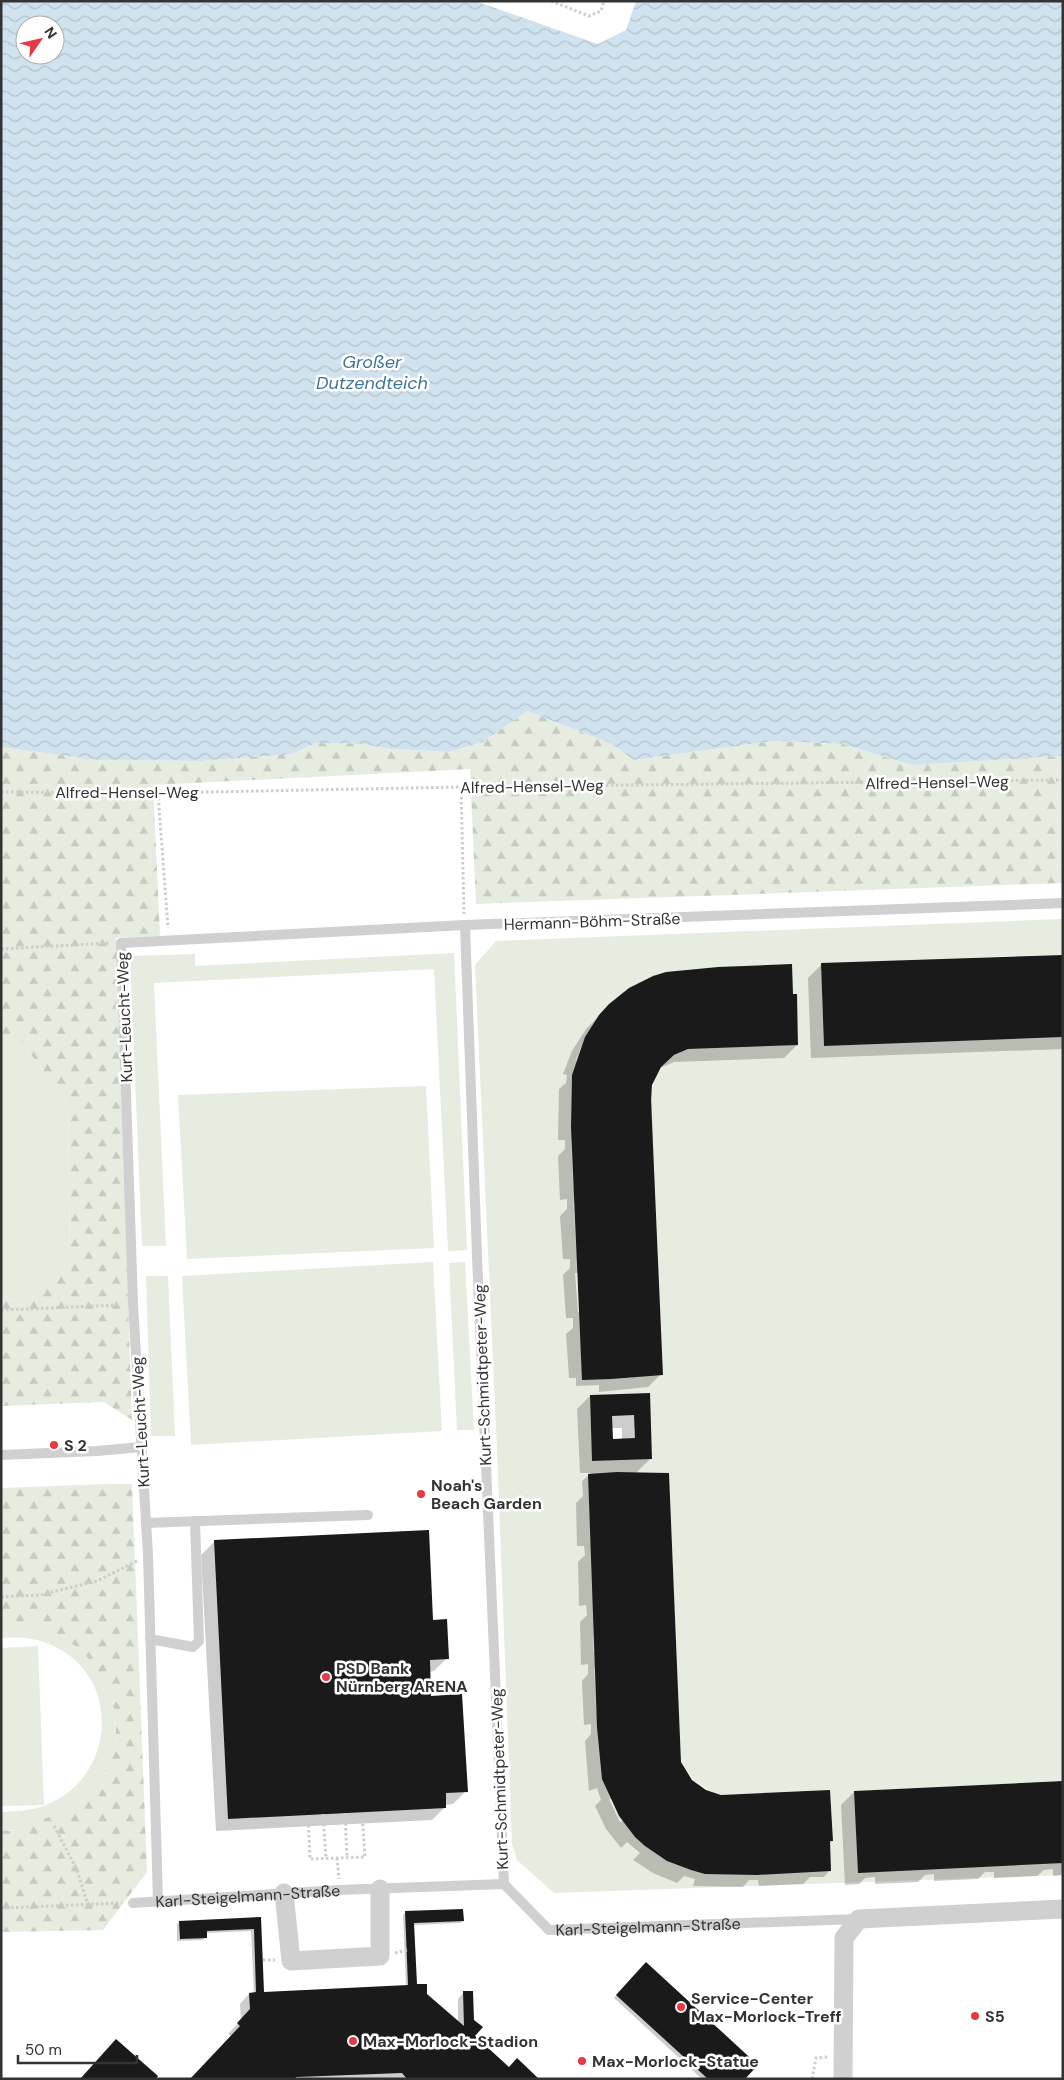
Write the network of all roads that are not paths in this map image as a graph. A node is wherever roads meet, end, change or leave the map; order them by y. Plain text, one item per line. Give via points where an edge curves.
1 (1063, 902) edge
2 (465, 925) junction
3 (121, 943) joint
4 (141, 1447) junction
5 (1, 1455) edge
6 (368, 1515) dead end
7 (195, 1522) junction
8 (146, 1523) junction
9 (150, 1639) junction
10 (504, 1884) junction
11 (380, 1889) junction
12 (284, 1893) junction
13 (158, 1901) junction
14 (133, 1903) road end
15 (1063, 1908) edge
16 (859, 1919) junction
17 (843, 2079) edge

1 - 2 lane, Hermann-Böhm-Straße
2 - 3 lane, Hermann-Böhm-Straße
2 - 10 lane, Kurt-Schmidtpeter-Weg
3 - 4 lane, Kurt-Leucht-Weg
4 - 5 lane
4 - 8 lane, Kurt-Leucht-Weg
6 - 7 lane
7 - 8 lane
7 - 9 lane via 199,1641 193,1647
8 - 9 lane, Kurt-Leucht-Weg
9 - 13 lane, Kurt-Leucht-Weg
10 - 11 lane, Karl-Steigelmann-Straße
10 - 16 lane, Karl-Steigelmann-Straße via 549,1930
11 - 12 lane, Karl-Steigelmann-Straße
11 - 12 street via 380,1956 290,1960
12 - 13 lane, Karl-Steigelmann-Straße
13 - 14 lane, Karl-Steigelmann-Straße
15 - 16 street, Karl-Steigelmann-Straße
16 - 17 street via 844,1938

